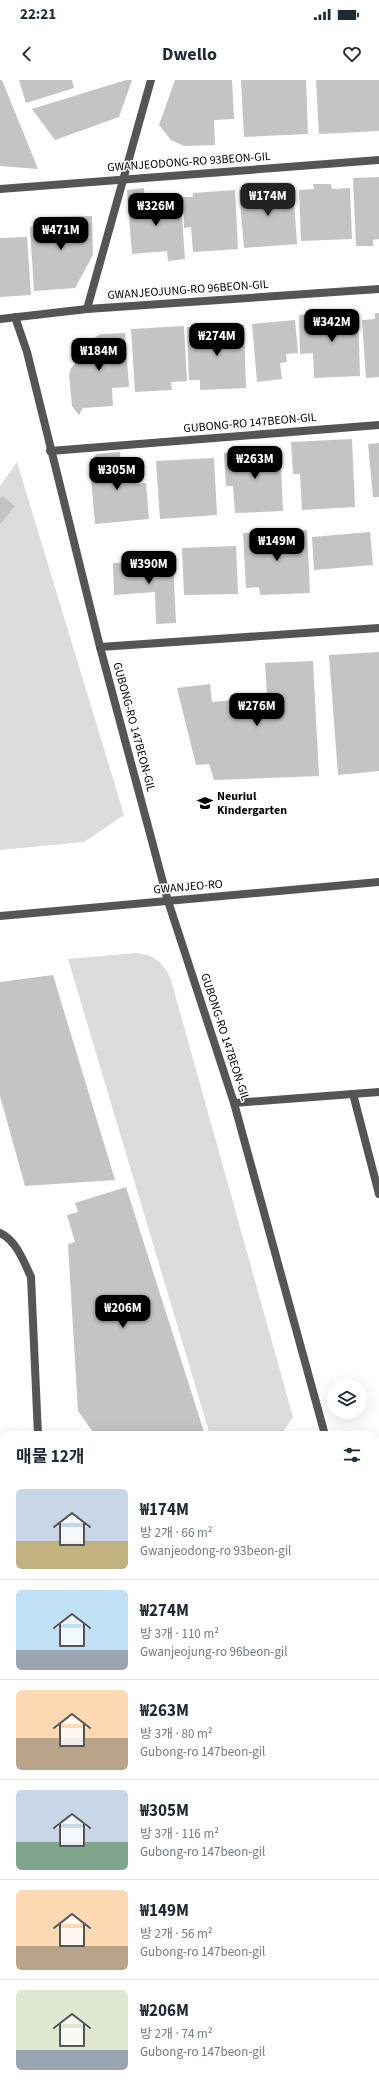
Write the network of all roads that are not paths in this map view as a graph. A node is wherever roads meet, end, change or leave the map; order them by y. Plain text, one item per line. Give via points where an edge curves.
1 (151, 80) edge
2 (379, 160) edge
3 (124, 179) junction
4 (0, 189) edge
5 (379, 289) edge
6 (87, 309) junction
7 (15, 317) junction
8 (0, 319) edge
9 (379, 425) edge
10 (50, 451) junction
11 (379, 628) edge
12 (100, 647) junction
13 (379, 882) edge
14 (168, 901) junction
15 (0, 916) edge
16 (379, 1092) edge
17 (353, 1094) junction
18 (234, 1103) junction
19 (379, 1194) edge
20 (0, 1234) edge
21 (38, 1431) edge
22 (324, 1431) edge

1 - 3 street
2 - 3 street, GWANJEODONG-RO 93BEON-GIL
3 - 4 street, GWANJEODONG-RO 93BEON-GIL
3 - 6 street
5 - 6 street, GWANJEOJUNG-RO 96BEON-GIL
6 - 7 street, GWANJEOJUNG-RO 96BEON-GIL
7 - 8 street, GWANJEOJUNG-RO 96BEON-GIL
7 - 10 street, GUBONG-RO 147BEON-GIL via 28,352
9 - 10 street, GUBONG-RO 147BEON-GIL
10 - 12 street, GUBONG-RO 147BEON-GIL
11 - 12 street, GUBONG-RO 147BEON-GIL
12 - 14 street, GUBONG-RO 147BEON-GIL
13 - 14 street, GWANJEO-RO
14 - 15 street, GWANJEO-RO
14 - 18 street, GUBONG-RO 147BEON-GIL
16 - 17 street
17 - 18 street
17 - 19 street
18 - 22 street, GUBONG-RO 147BEON-GIL
20 - 21 street via 6,1236 21,1256 31,1277

